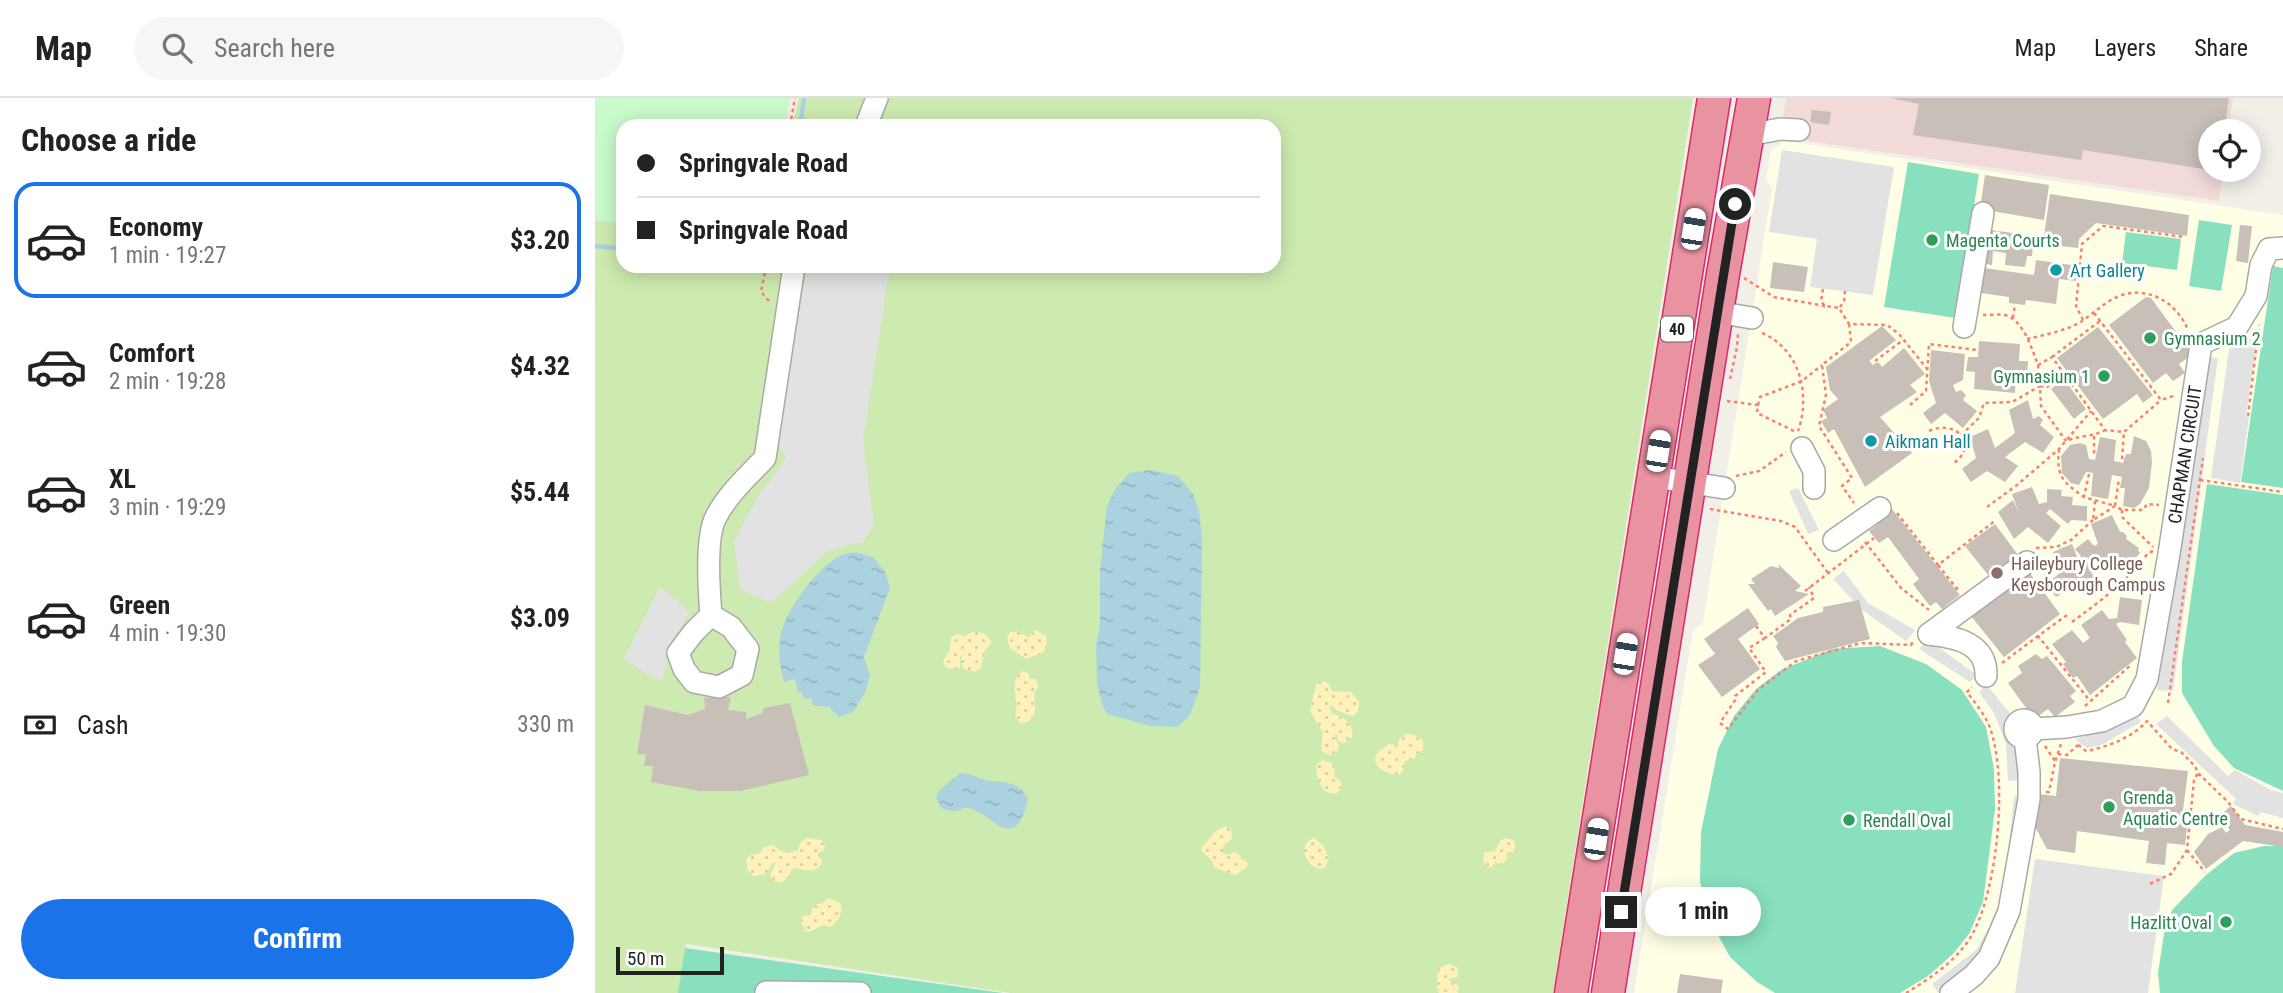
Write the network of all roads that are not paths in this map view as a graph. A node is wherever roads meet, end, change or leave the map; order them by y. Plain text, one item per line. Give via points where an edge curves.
1 (877, 98) edge
2 (1714, 98) edge
3 (1754, 98) edge
4 (869, 119) edge
5 (1799, 130) dead end
6 (1748, 135) junction
7 (1983, 213) dead end
8 (2283, 248) edge
9 (794, 273) edge
10 (1716, 313) junction
11 (1966, 321) road end
12 (1756, 325) road end
13 (1795, 445) road end
14 (1655, 477) junction
15 (1729, 482) road end
16 (1814, 488) dead end
17 (1688, 495) junction
18 (1873, 525) road end
19 (1834, 540) dead end
20 (2027, 556) road end
21 (711, 615) dead end
22 (1986, 676) road end
23 (1974, 984) edge
24 (767, 992) edge
25 (860, 993) edge
26 (1571, 993) edge
27 (1608, 993) edge
28 (1951, 993) edge

1 - 4 lane
2 - 14 highway, 40
3 - 6 highway, 40
5 - 6 lane
6 - 10 highway, 40
7 - 11 lane
8 - 23 lane, CHAPMAN CIRCUIT via 2269,249 2256,296 2237,327 2196,341 2171,556 2147,679 2133,706 2102,721 2034,737 2029,799 2009,911
9 - 21 lane via 765,458 715,519 709,556
10 - 12 lane
10 - 17 highway, 40
13 - 16 lane via 1814,471
14 - 17 lane
14 - 26 highway, 40
15 - 17 lane
17 - 27 highway, 40
18 - 19 lane
20 - 22 lane via 1923,636 1966,643 1986,662
23 - 28 lane
24 - 25 lane

